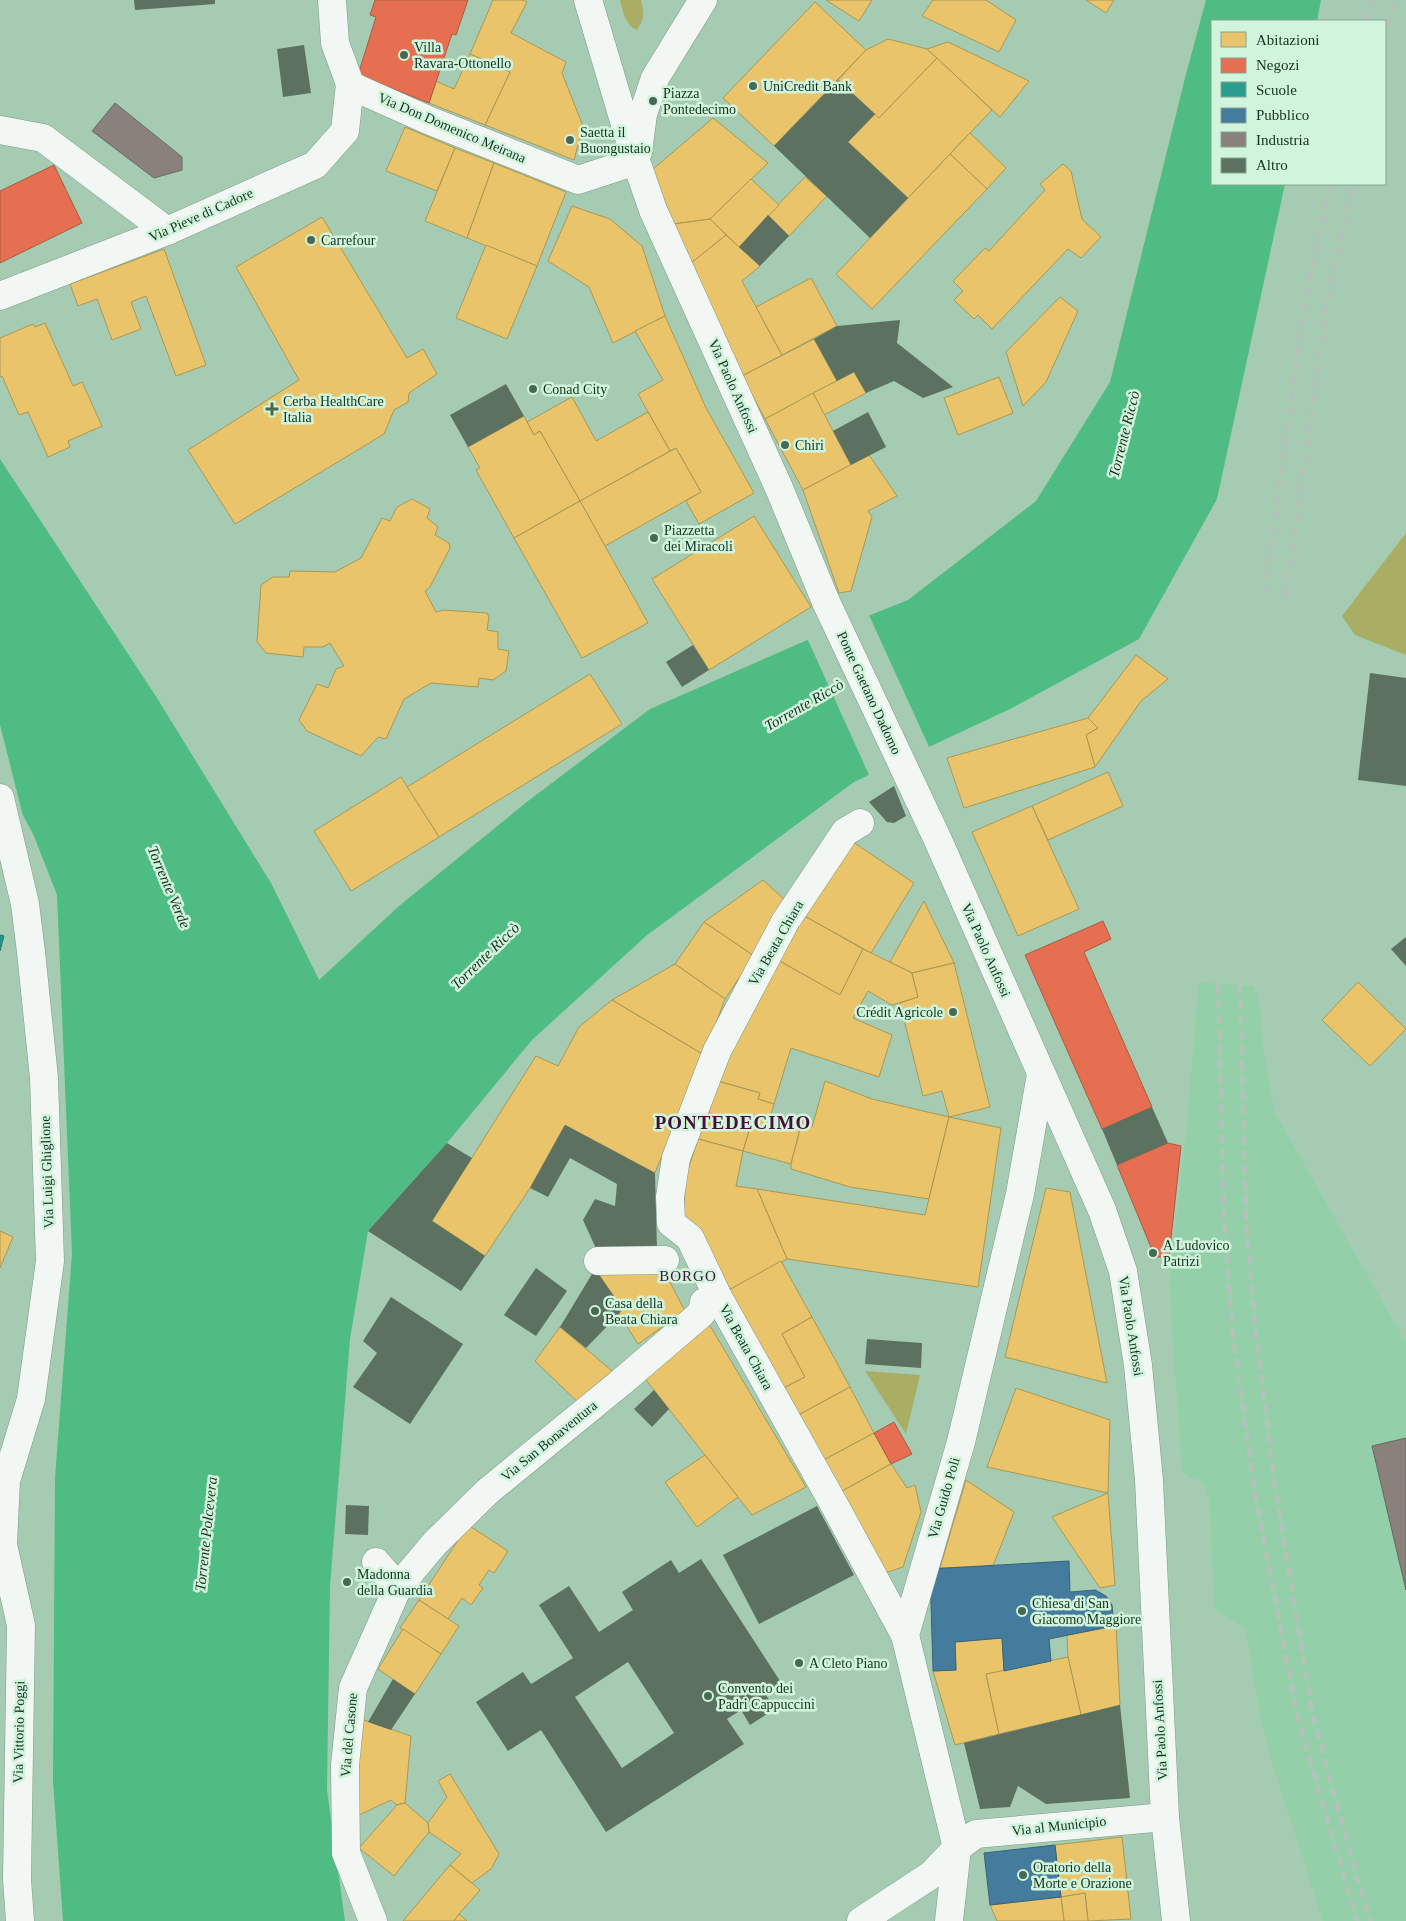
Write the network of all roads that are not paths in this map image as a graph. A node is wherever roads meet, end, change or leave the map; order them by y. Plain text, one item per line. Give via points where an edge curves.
1 (332, 0) edge
2 (588, 0) edge
3 (703, 0) edge
4 (350, 84) junction
5 (0, 130) edge
6 (636, 161) junction
7 (167, 231) junction
8 (0, 296) edge
9 (830, 611) joint
10 (906, 775) joint
11 (0, 798) edge
12 (860, 823) dead end
13 (1041, 1074) junction
14 (665, 1260) dead end
15 (598, 1261) dead end
16 (704, 1302) dead end
17 (1, 1543) edge
18 (376, 1562) dead end
19 (398, 1587) junction
20 (905, 1635) junction
21 (1165, 1816) junction
22 (957, 1848) junction
23 (20, 1921) edge
24 (373, 1921) edge
25 (861, 1921) edge
26 (949, 1921) edge
27 (1176, 1921) edge

1 - 4 street via 335,43
2 - 6 street
3 - 6 street via 655,78 644,114
4 - 6 street, Via Don Domenico Meirana via 428,120 578,180
4 - 7 street, Via Pieve di Cadore via 345,131 315,164
5 - 7 street via 43,138
6 - 9 street, Via Paolo Anfossi via 653,210 779,488
7 - 8 street, Via Pieve di Cadore
9 - 10 street, Ponte Gaetano Dadomo
10 - 13 street, Via Paolo Anfossi
11 - 17 street, Via Luigi Ghiglione via 25,904 31,952 44,1078 50,1261 31,1400 6,1481
12 - 20 street, Via Beata Chiara via 845,832 785,922 717,1052 676,1158 670,1197 672,1223 690,1238 717,1295
13 - 20 street, Via Guido Poli via 1020,1194 963,1432
13 - 21 street, Via Paolo Anfossi via 1102,1210 1123,1271 1132,1319 1149,1480
14 - 15 street
16 - 19 street, Via San Bonaventura via 702,1313 496,1485 435,1544
17 - 23 street, Via Vittorio Poggi via 21,1625 17,1879
18 - 19 street
19 - 24 street, Via del Casone via 353,1688 344,1765 346,1853
20 - 22 street, Via Guido Poli
21 - 22 street, Via al Municipio via 976,1834
21 - 27 street, Via Paolo Anfossi
22 - 25 street, Via al Municipio via 931,1875
22 - 26 street, Via Guido Poli

